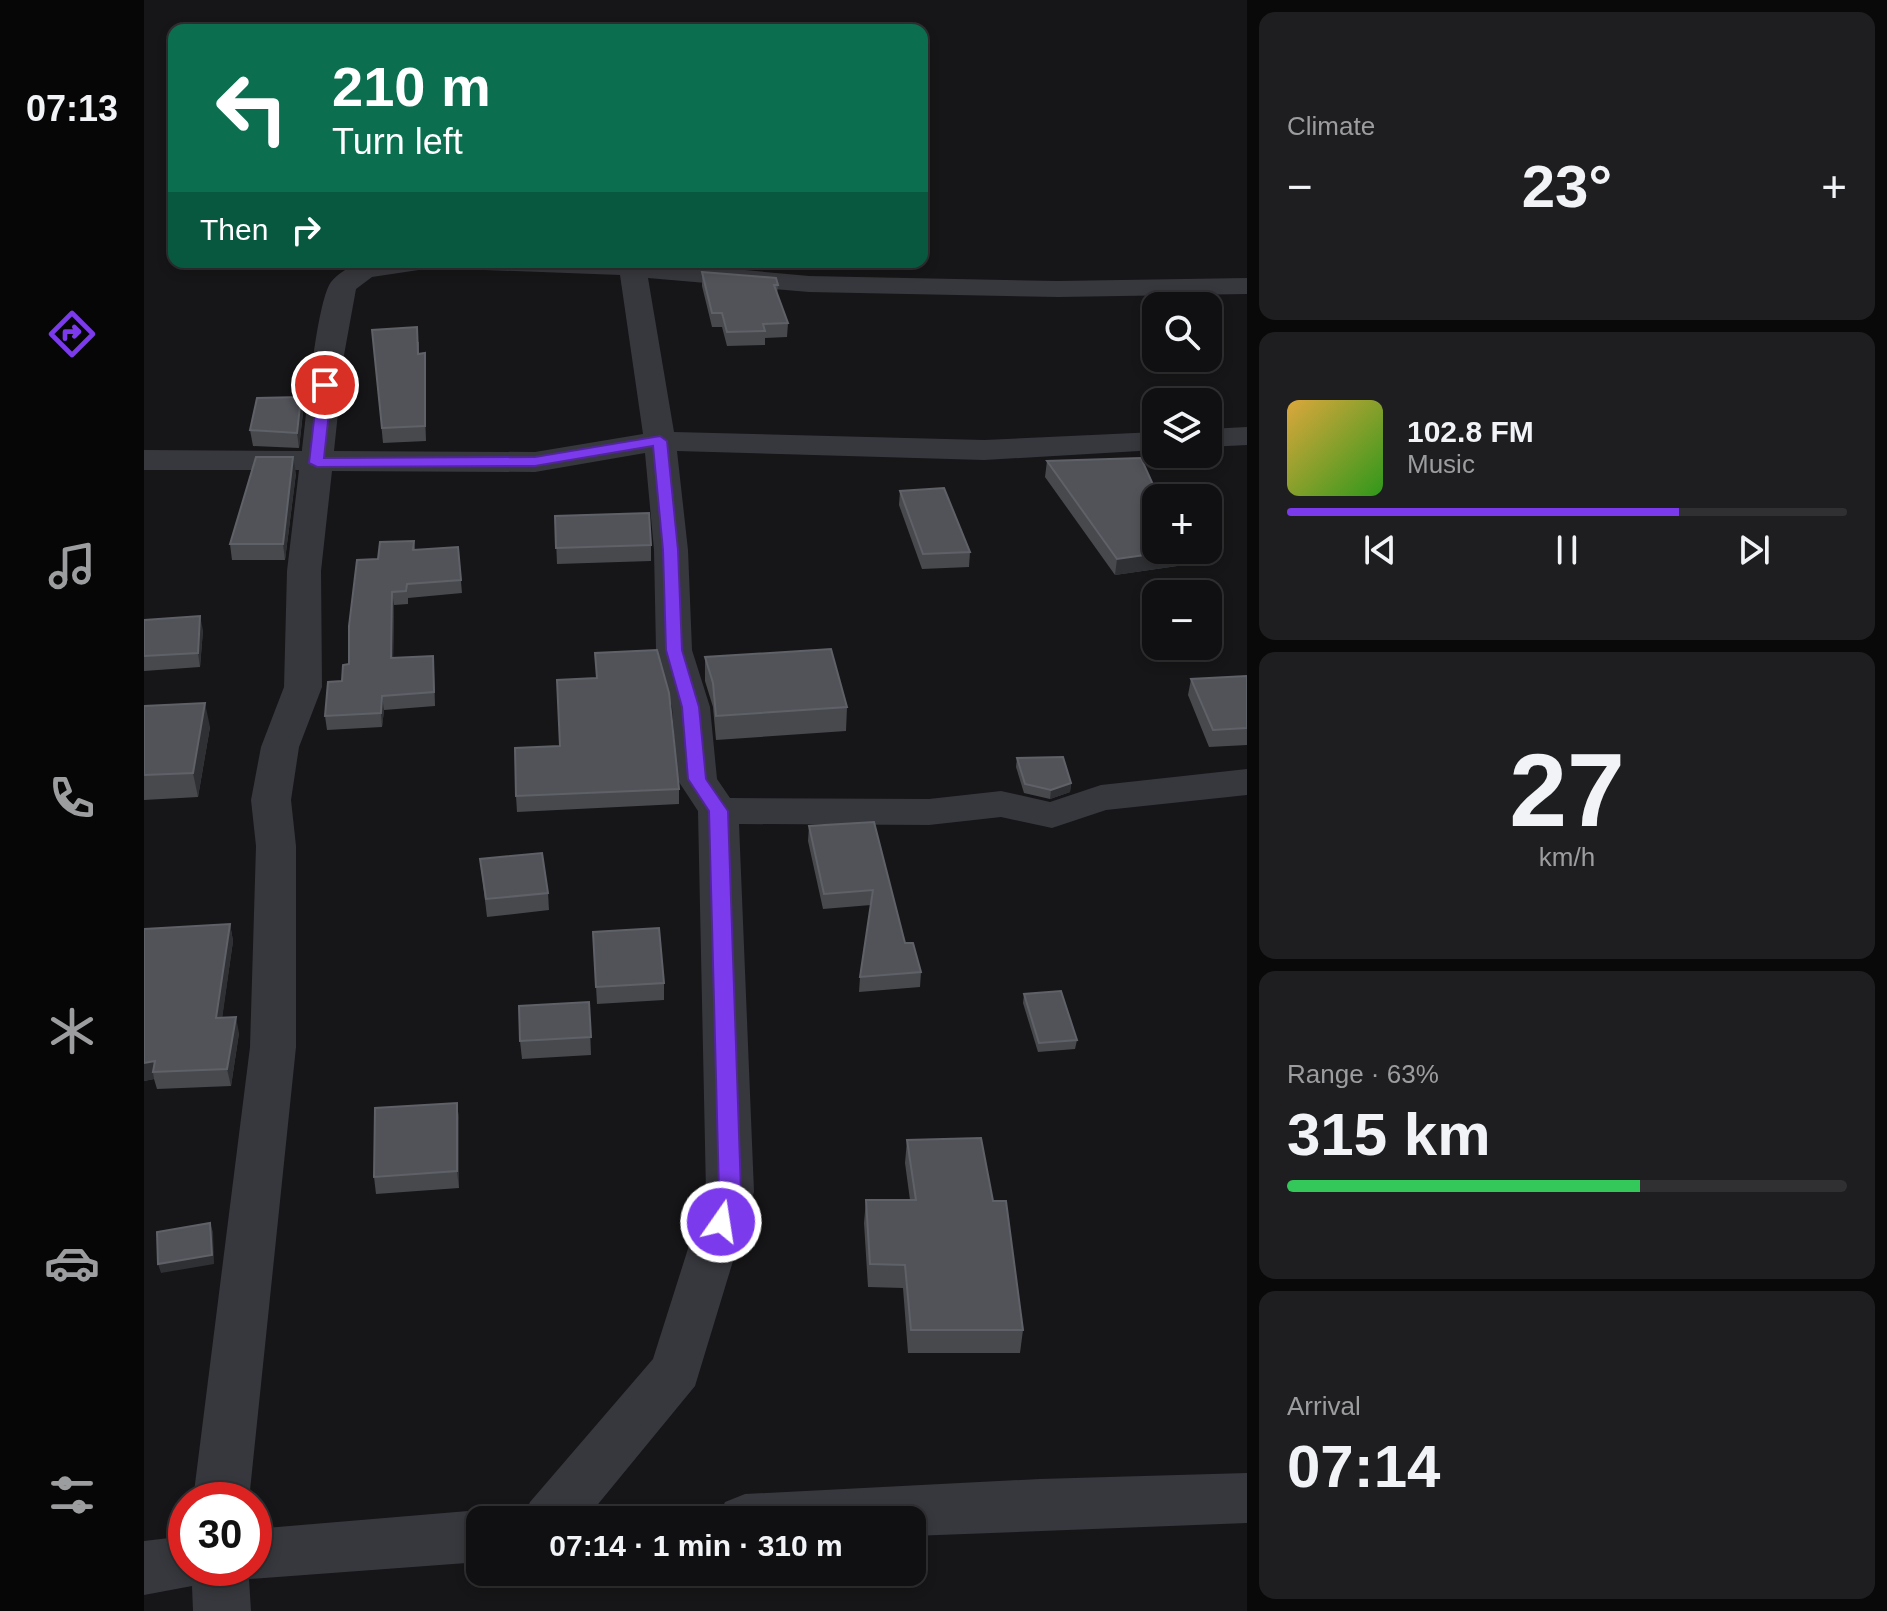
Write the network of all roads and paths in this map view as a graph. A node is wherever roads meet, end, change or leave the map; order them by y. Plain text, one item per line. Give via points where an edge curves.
1 (379, 268) edge
2 (632, 268) edge
3 (656, 268) edge
4 (1247, 286) edge
5 (1247, 436) edge
6 (1222, 437) edge
7 (660, 441) junction
8 (1142, 442) edge
9 (144, 460) edge
10 (317, 463) junction
11 (1247, 782) edge
12 (718, 811) junction
13 (223, 1482) edge
14 (1247, 1498) edge
15 (562, 1506) edge
16 (926, 1510) edge
17 (466, 1537) edge
18 (272, 1553) edge
19 (168, 1565) edge
20 (144, 1568) edge
21 (221, 1586) edge
22 (222, 1611) edge

1 - 10 street via 364,270 343,286
2 - 7 street
3 - 4 street via 786,284
5 - 6 street
7 - 8 street via 984,450
7 - 10 street via 535,462
7 - 12 street via 674,650 691,707 697,779
9 - 10 street
10 - 13 street via 304,571 303,687 280,747 271,800 276,846 273,1047
11 - 12 street via 1101,798 1052,815 1001,804 929,812
12 - 15 street via 730,1192 676,1370
14 - 16 street
17 - 18 street
19 - 20 street
21 - 22 street

